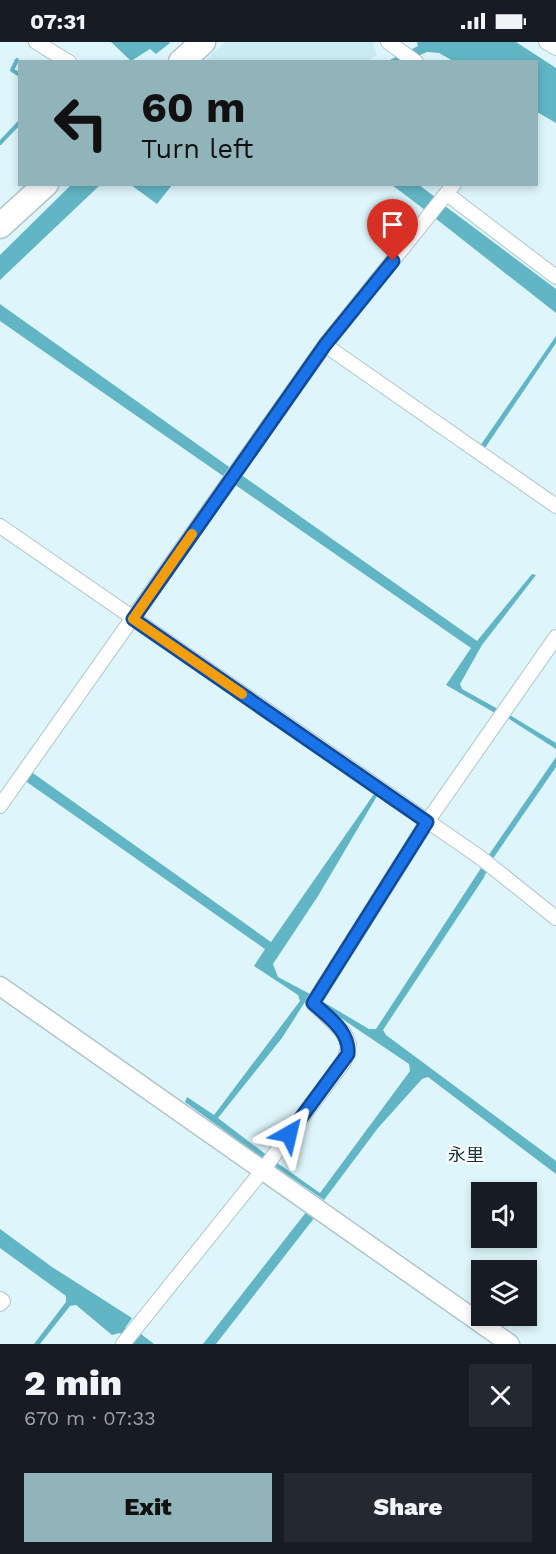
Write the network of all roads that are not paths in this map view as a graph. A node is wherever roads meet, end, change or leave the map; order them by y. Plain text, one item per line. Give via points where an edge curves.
1 (36, 42) edge
2 (203, 42) edge
3 (388, 42) edge
4 (546, 42) edge
5 (556, 48) edge
6 (66, 60) edge
7 (183, 60) edge
8 (414, 60) edge
9 (44, 186) edge
10 (451, 189) edge
11 (0, 226) edge
12 (556, 277) edge
13 (325, 345) junction
14 (556, 506) edge
15 (0, 526) edge
16 (133, 619) junction
17 (556, 637) edge
18 (0, 806) edge
19 (427, 822) junction
20 (556, 918) edge
21 (0, 986) edge
22 (262, 1171) junction
23 (0, 1299) edge
24 (0, 1304) edge
25 (127, 1339) edge
26 (510, 1344) edge

1 - 6 street
2 - 7 highway
3 - 8 street
4 - 5 street
9 - 11 highway
10 - 12 street
10 - 13 street
13 - 14 street
13 - 16 street
15 - 16 street
16 - 18 street
16 - 19 street
17 - 19 street
19 - 20 street via 481,858
19 - 22 street via 313,1003 344,1033 348,1054
21 - 22 street
22 - 25 street
22 - 26 street
23 - 24 street

